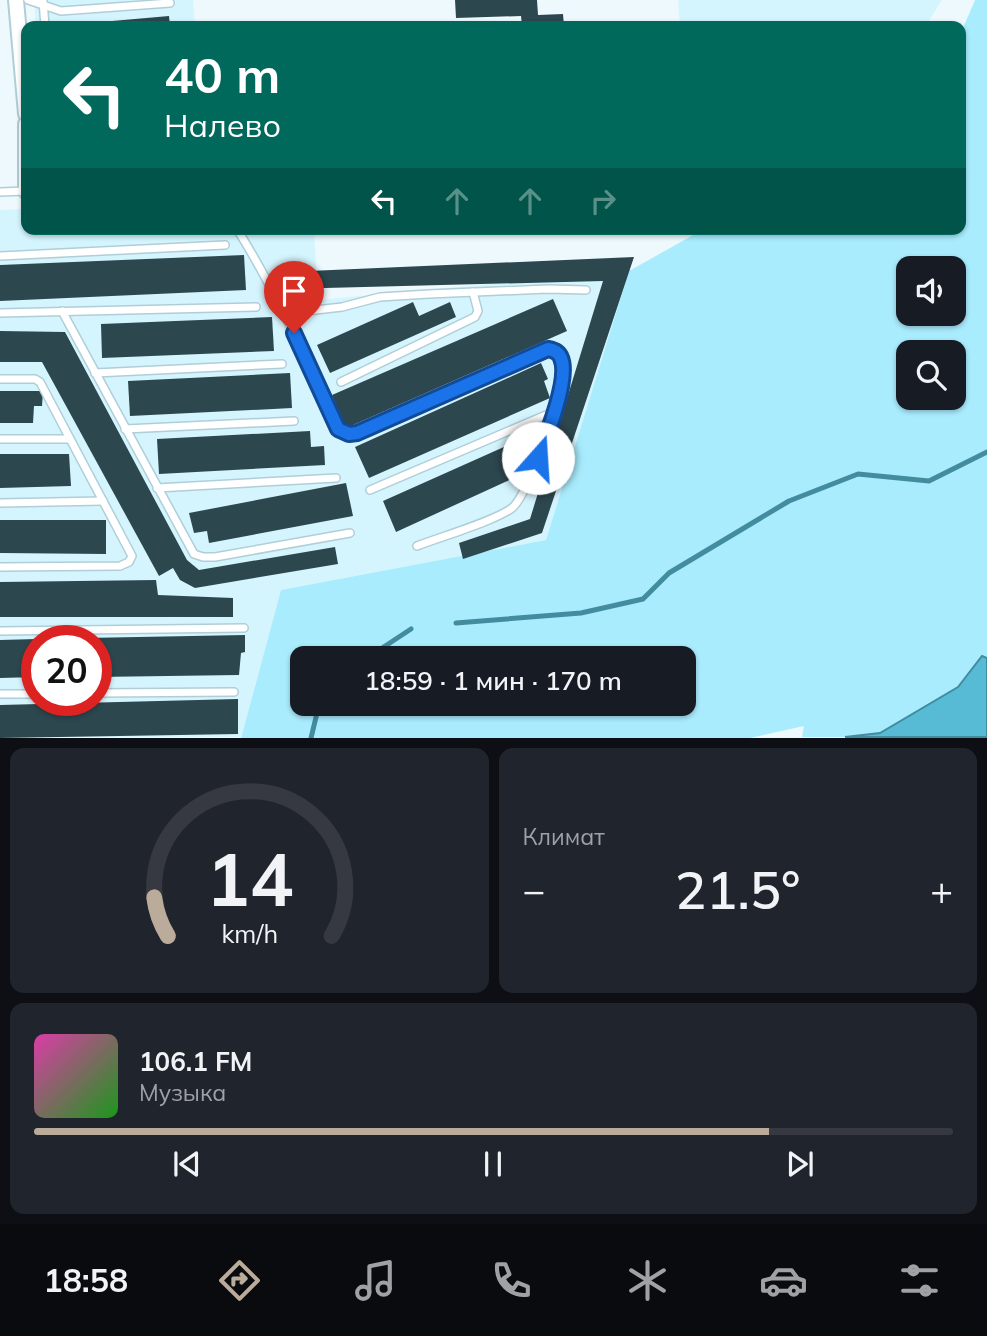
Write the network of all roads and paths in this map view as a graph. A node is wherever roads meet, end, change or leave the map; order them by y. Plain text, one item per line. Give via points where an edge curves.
1 (16, 0) edge
2 (28, 0) edge
3 (43, 2) edge
4 (170, 3) dead end
5 (44, 21) edge
6 (21, 57) edge
7 (21, 191) edge
8 (0, 192) edge
9 (241, 235) edge
10 (225, 245) dead end
11 (0, 256) edge
12 (586, 290) dead end
13 (473, 292) junction
14 (282, 306) junction
15 (256, 307) dead end
16 (62, 311) junction
17 (0, 313) edge
18 (282, 364) dead end
19 (95, 373) junction
20 (0, 379) edge
21 (341, 382) dead end
22 (553, 412) junction
23 (294, 421) dead end
24 (125, 429) junction
25 (0, 439) edge
26 (70, 439) junction
27 (336, 478) dead end
28 (157, 488) junction
29 (370, 490) dead end
30 (103, 501) junction
31 (0, 503) edge
32 (350, 533) dead end
33 (417, 546) dead end
34 (0, 567) edge
35 (244, 628) dead end
36 (0, 631) edge
37 (234, 692) dead end
38 (112, 693) edge
39 (0, 694) edge
40 (21, 694) edge

1 - 6 street
2 - 3 lane
3 - 4 lane via 61,11
3 - 5 lane
7 - 8 lane
9 - 14 lane
10 - 11 lane
12 - 13 lane
13 - 14 lane via 380,297 307,311
13 - 21 lane via 475,317
14 - 22 lane via 343,432 357,433 548,349 561,356 564,370
15 - 16 lane
16 - 17 lane
16 - 19 lane
18 - 19 lane
19 - 24 lane
20 - 26 lane via 38,380
22 - 29 lane
22 - 33 lane via 528,483 514,506
23 - 24 lane
24 - 28 lane
25 - 26 lane
26 - 30 lane
27 - 28 lane
28 - 32 lane via 191,550 203,557
30 - 31 lane
30 - 34 lane via 131,551 126,564
35 - 36 lane
37 - 38 lane
39 - 40 lane

